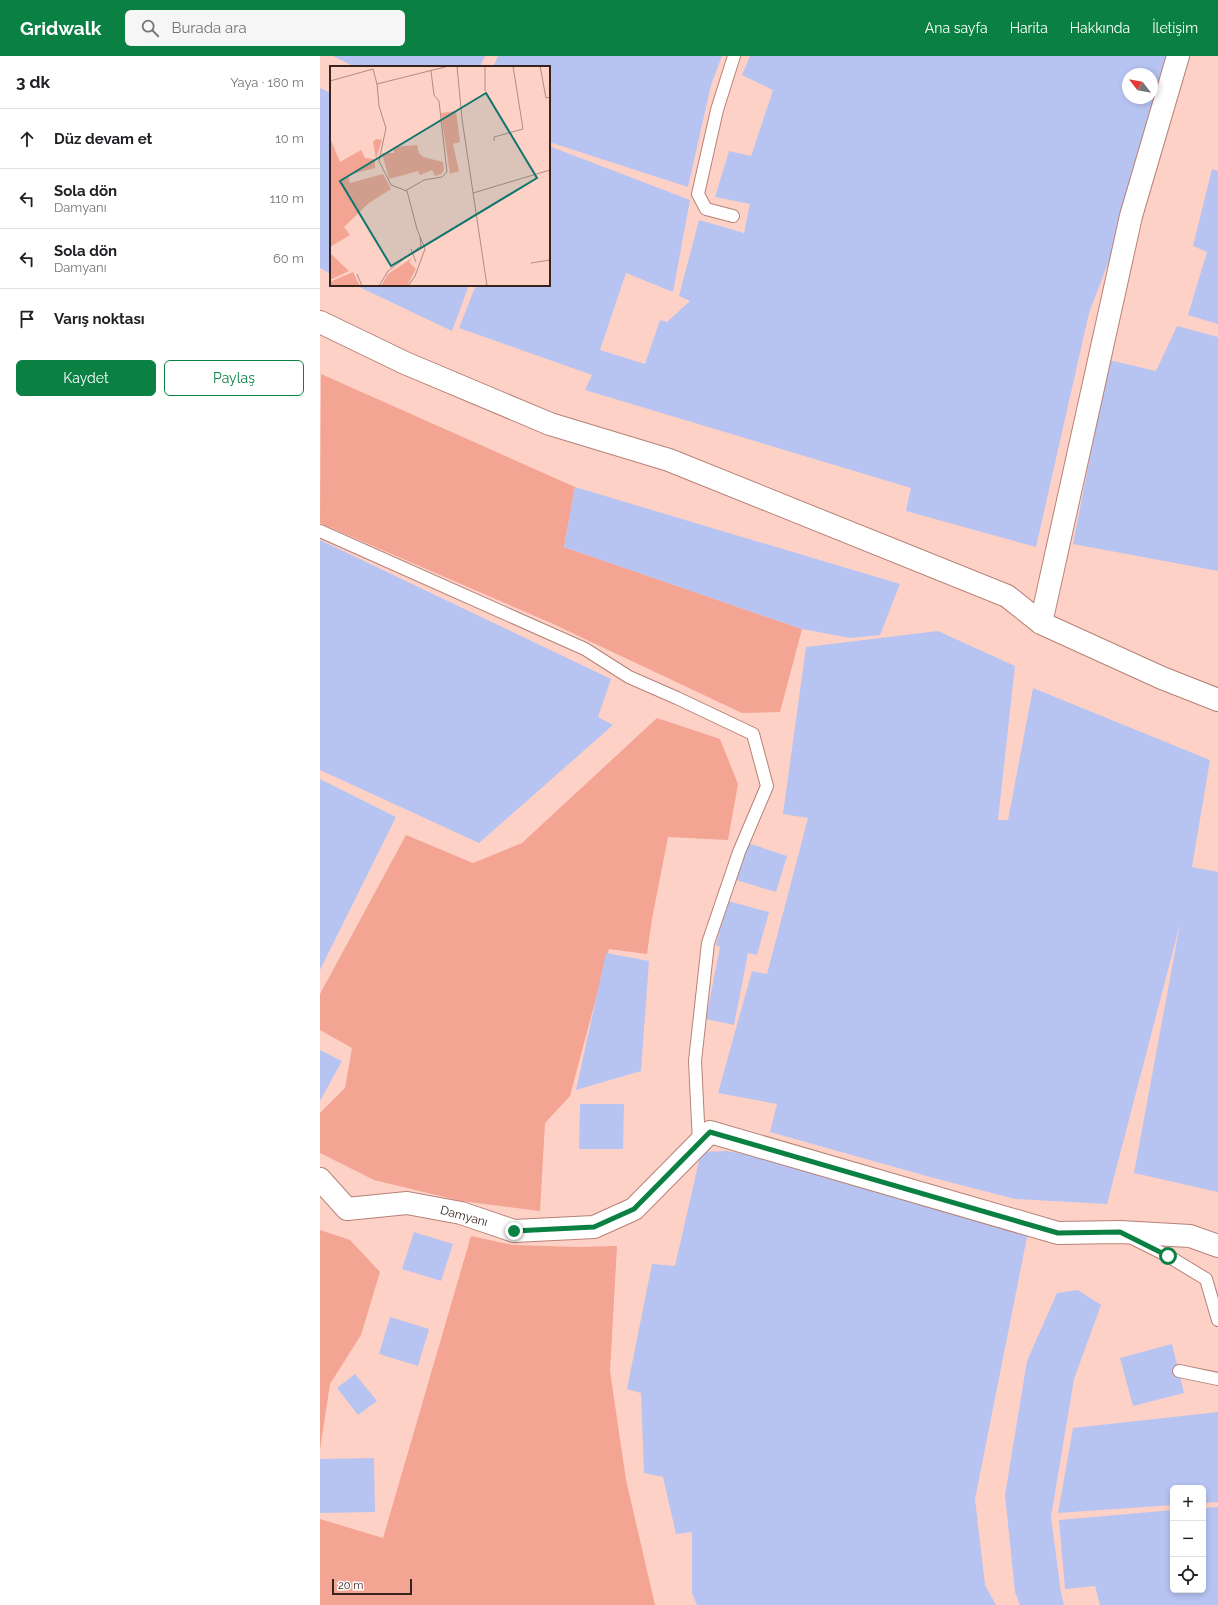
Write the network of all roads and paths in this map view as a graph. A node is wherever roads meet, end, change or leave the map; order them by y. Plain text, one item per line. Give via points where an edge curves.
1 (734, 56) edge
2 (1178, 56) edge
3 (733, 216) dead end
4 (320, 322) edge
5 (320, 531) edge
6 (1041, 623) junction
7 (1218, 700) edge
8 (699, 1143) junction
9 (320, 1179) edge
10 (1120, 1232) junction
11 (1218, 1246) edge
12 (1218, 1320) edge
13 (1179, 1371) dead end
14 (1218, 1379) edge

1 - 3 lane via 717,110 698,194 706,209
2 - 6 street via 1131,216
4 - 6 street via 405,363 550,424 669,460 1007,596
5 - 8 lane via 585,649 629,677 754,734 767,786 739,852 708,944 695,1061
6 - 7 street via 1162,678
8 - 9 street, Damyanı via 634,1209 594,1227 514,1231 461,1213 407,1203 347,1210
8 - 10 street, Damyanı via 710,1132 1058,1233
10 - 11 street, Damyanı via 1190,1236
10 - 12 lane via 1206,1279
13 - 14 lane

